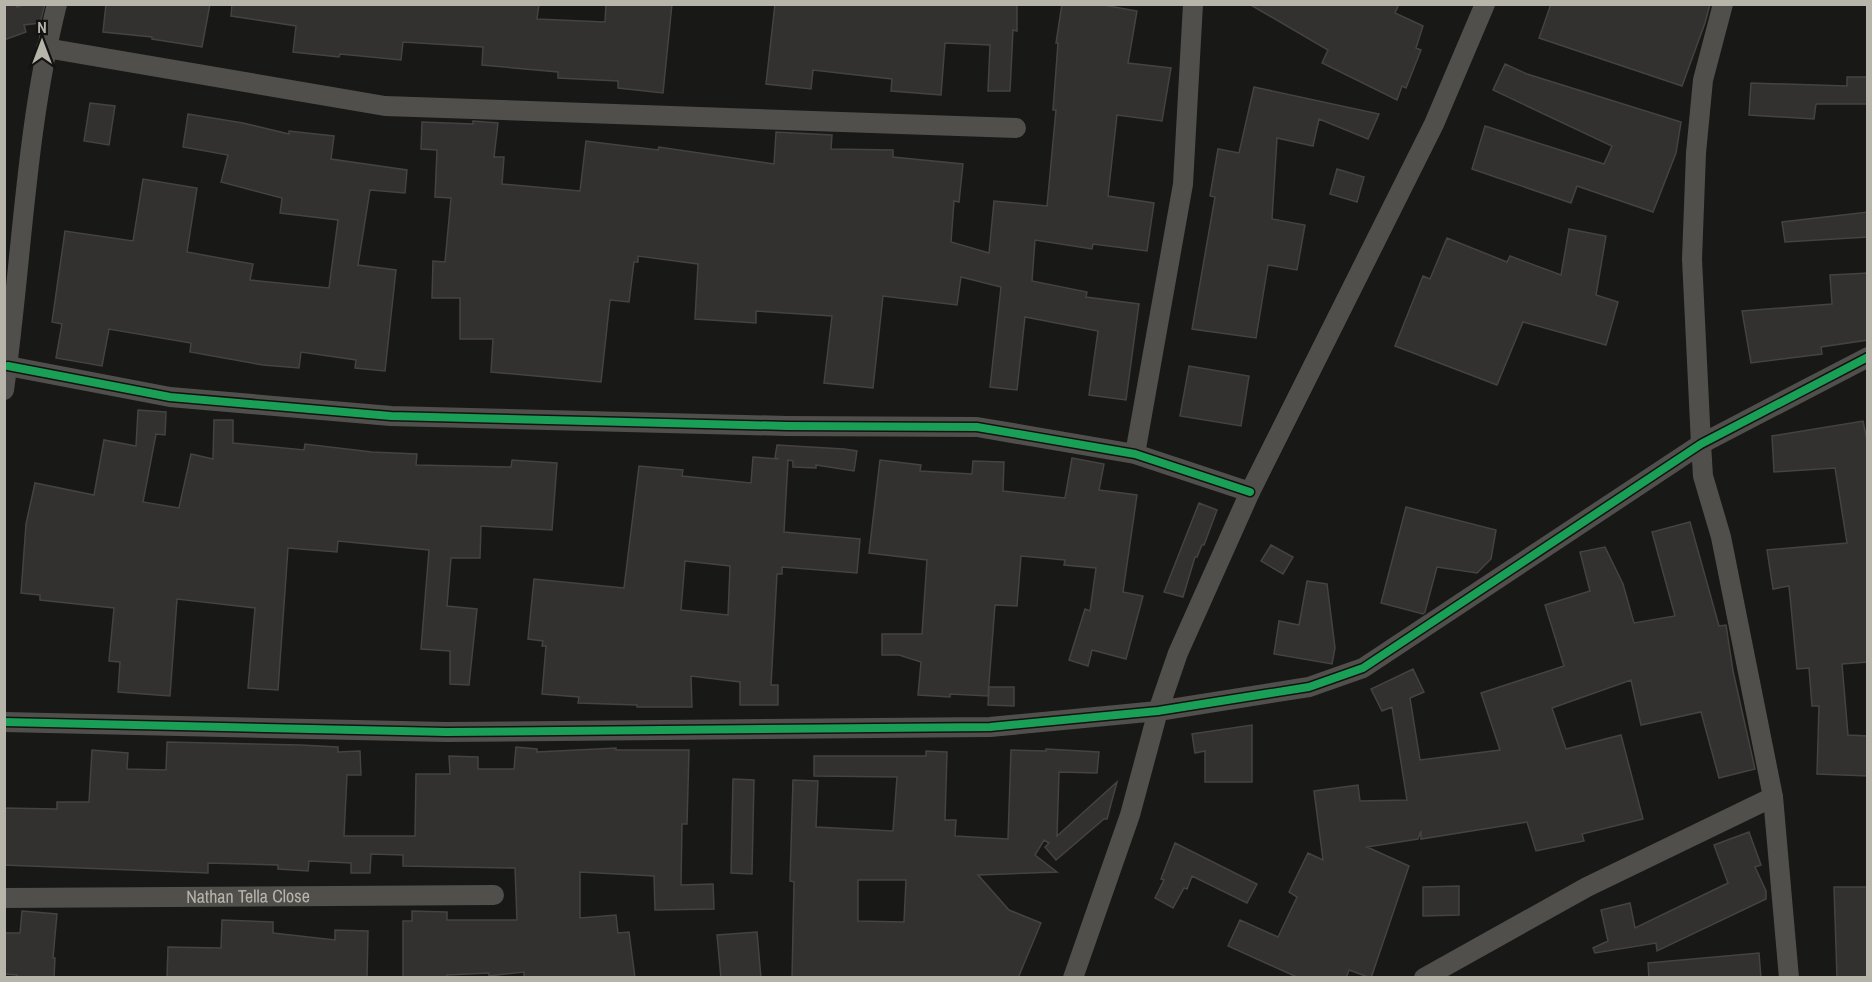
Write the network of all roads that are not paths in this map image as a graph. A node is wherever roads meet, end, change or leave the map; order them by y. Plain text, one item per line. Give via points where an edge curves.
1 (57, 4) edge
2 (1193, 4) edge
3 (1485, 4) edge
4 (1723, 4) edge
5 (46, 48) junction
6 (1016, 128) dead end
7 (1868, 357) edge
8 (8, 366) junction
9 (4, 390) edge
10 (1701, 444) junction
11 (1135, 454) junction
12 (1250, 492) junction
13 (1158, 711) junction
14 (4, 722) edge
15 (1773, 798) junction
16 (494, 895) dead end
17 (4, 898) edge
18 (1073, 978) edge
19 (1424, 978) edge
20 (1789, 978) edge

1 - 5 street
2 - 11 street via 1183,184
3 - 12 street via 1434,124
4 - 10 street via 1703,80 1695,177 1692,259
5 - 6 street via 385,106
5 - 8 street via 23,205
7 - 10 street
8 - 9 street
8 - 11 street via 170,397 379,416 977,427
10 - 13 street via 1363,668 1309,687
10 - 15 street via 1703,476 1721,537
11 - 12 street
12 - 13 street via 1178,653
13 - 14 street via 978,727 446,732
13 - 18 street via 1130,815
15 - 19 street via 1587,887
15 - 20 street
16 - 17 street, Nathan Tella Close

